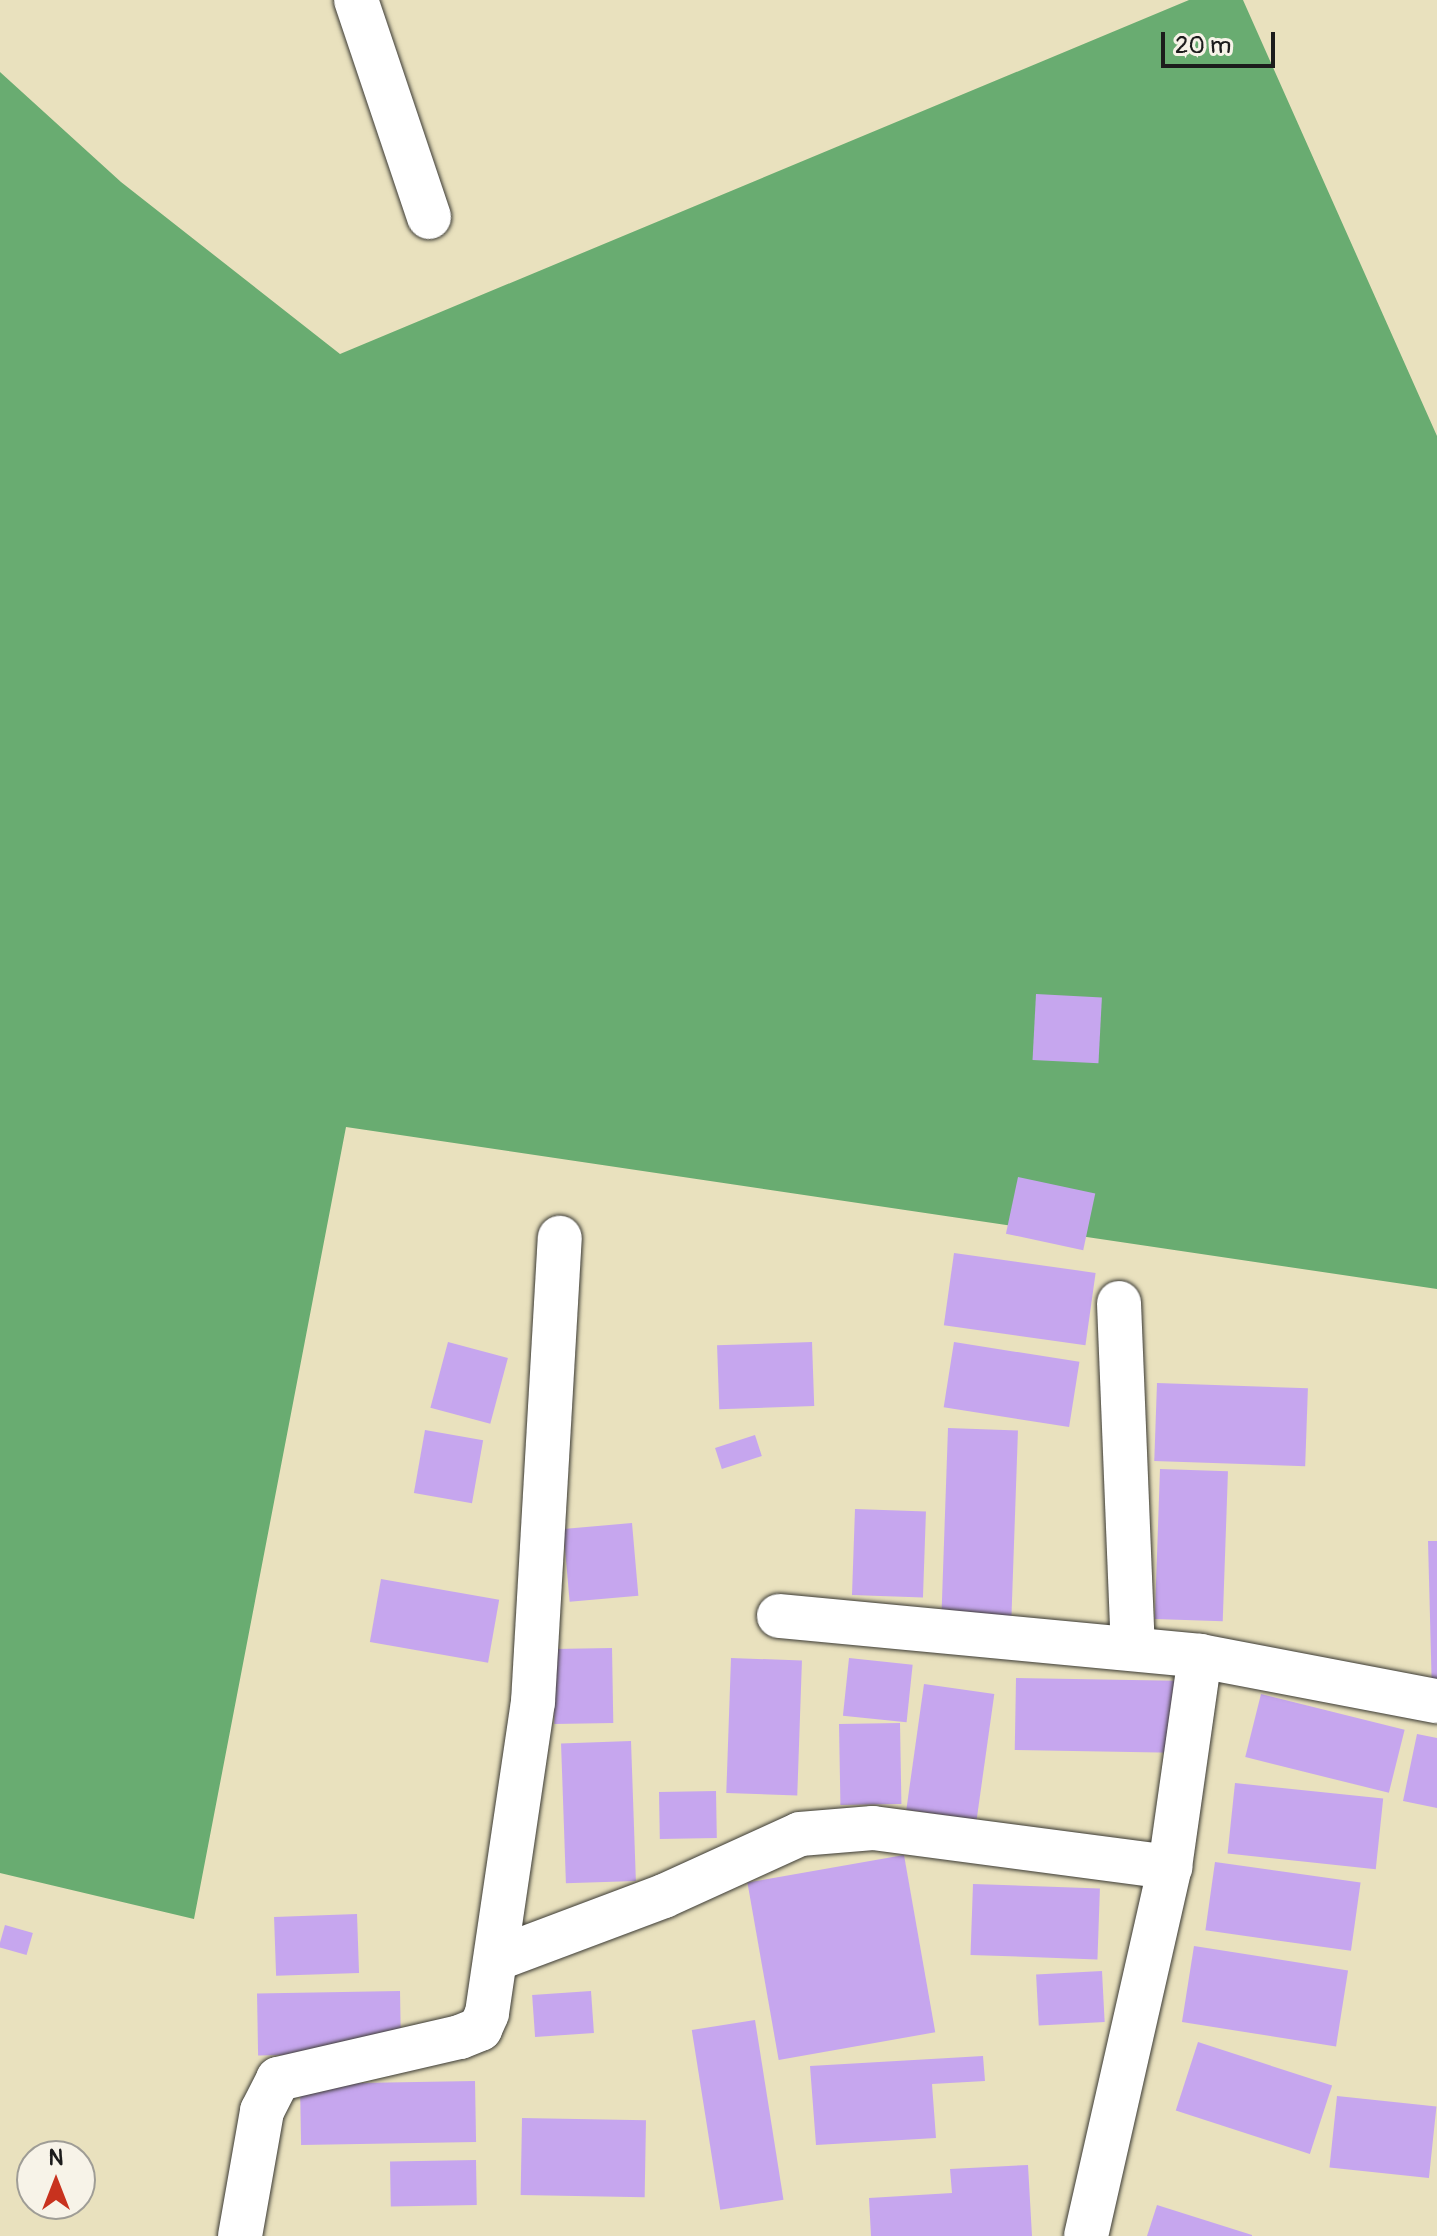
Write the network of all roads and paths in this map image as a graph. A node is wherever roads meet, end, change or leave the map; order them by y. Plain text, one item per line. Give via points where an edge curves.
1 (356, 0) edge
2 (429, 217) dead end
3 (560, 1238) dead end
4 (1119, 1303) dead end
5 (779, 1616) dead end
6 (1133, 1649) junction
7 (1200, 1656) junction
8 (1437, 1701) edge
9 (1170, 1867) junction
10 (499, 1958) junction
11 (240, 2236) edge
12 (1086, 2236) edge

1 - 2 street
3 - 10 street via 533,1702
4 - 6 street
5 - 6 street
6 - 7 street
7 - 8 street
7 - 9 street
9 - 10 street via 873,1828 800,1834 664,1896
9 - 12 street
10 - 11 street via 480,2029 278,2079 262,2111

